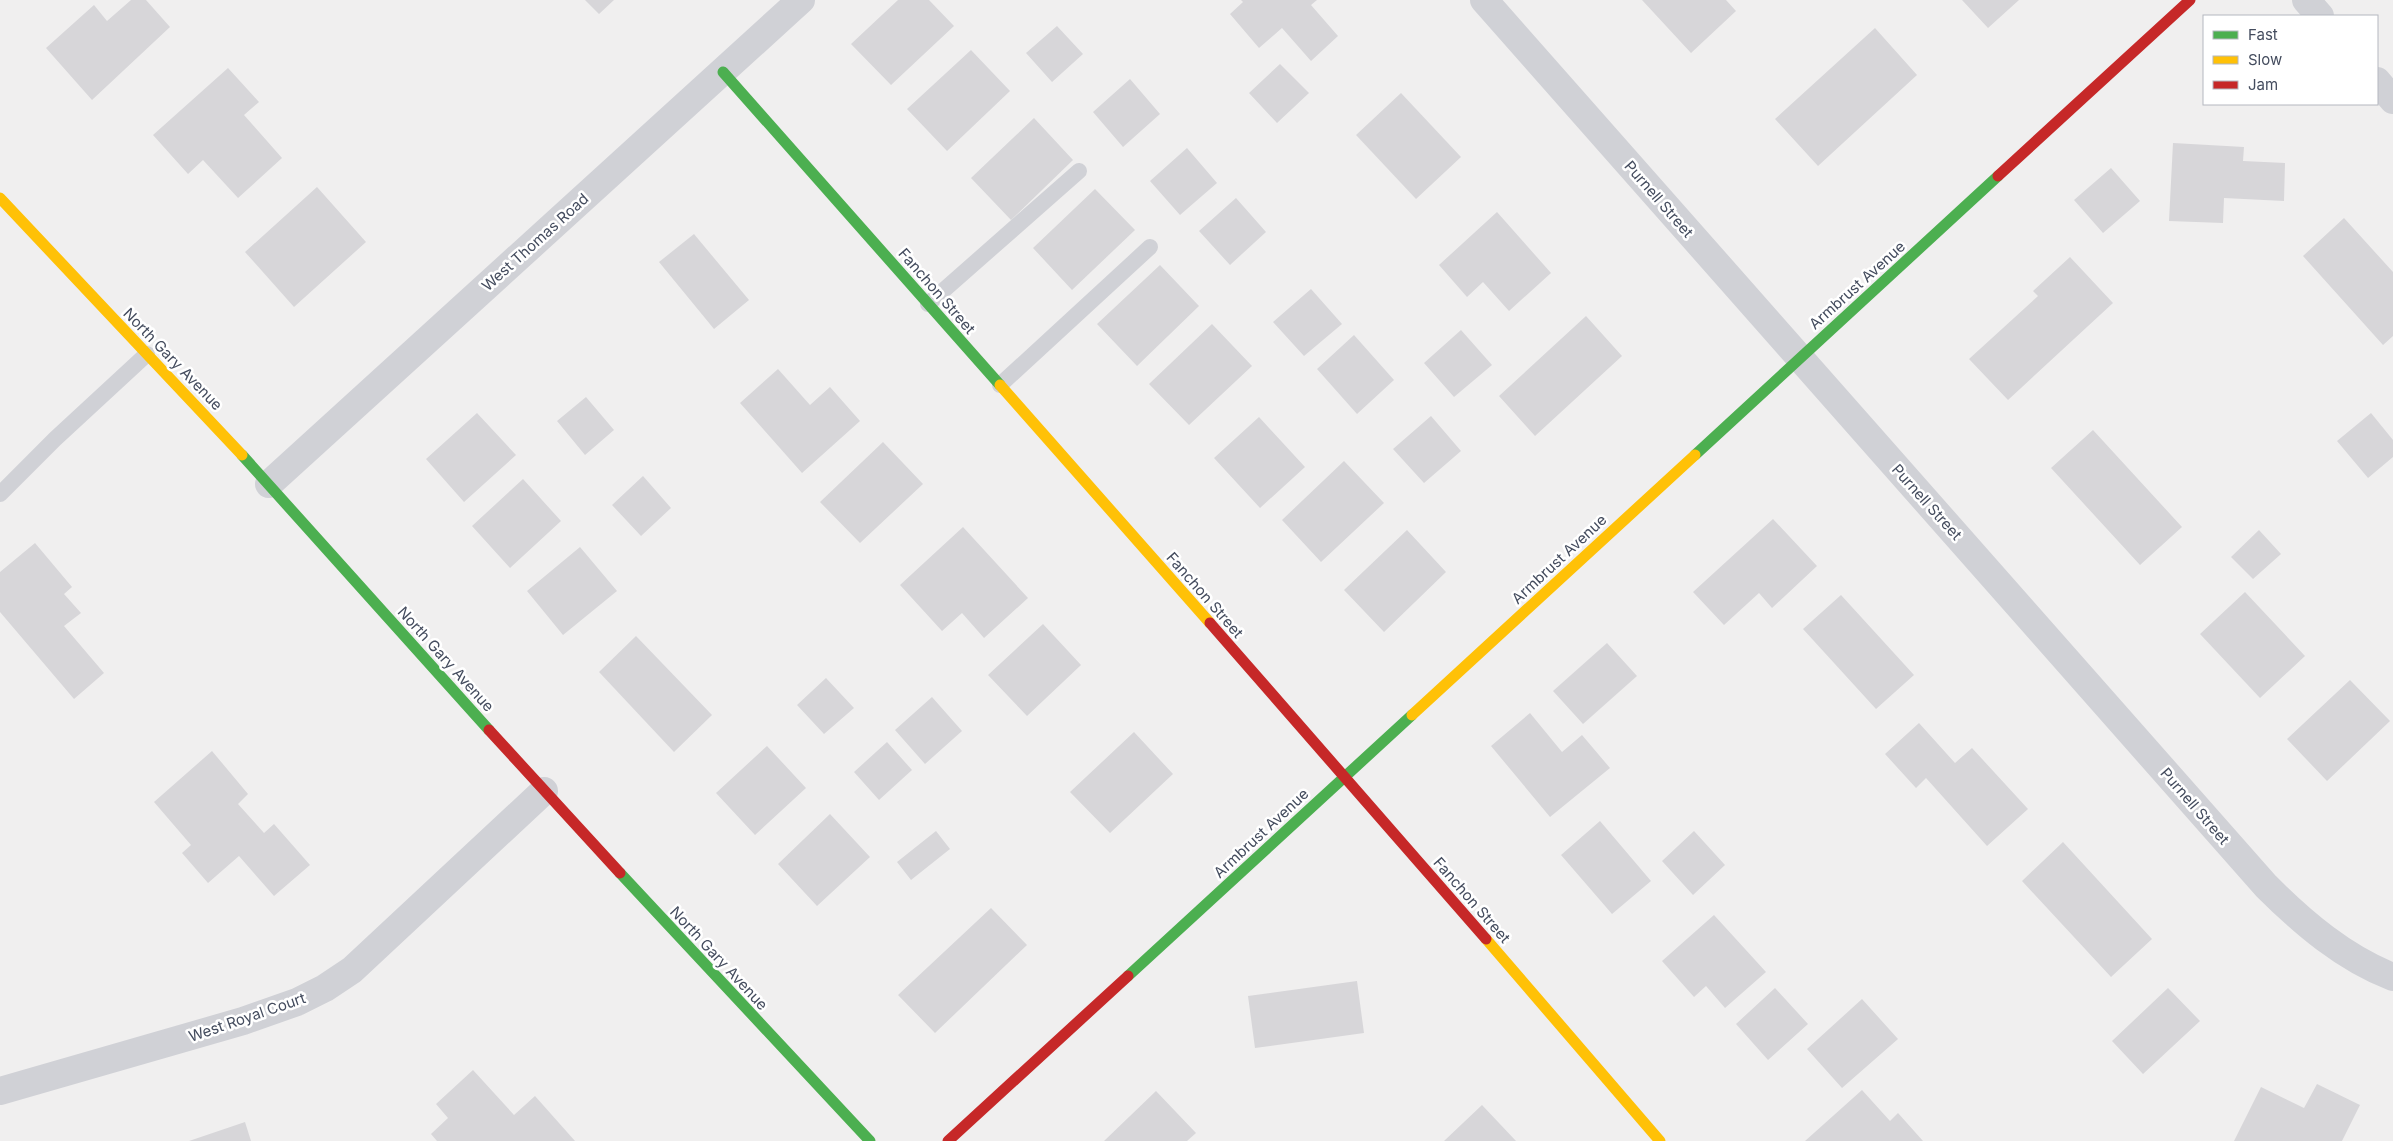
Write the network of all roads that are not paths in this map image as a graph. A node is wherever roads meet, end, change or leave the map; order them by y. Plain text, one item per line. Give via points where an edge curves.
1 (801, 0) edge
2 (1484, 0) edge
3 (2190, 0) edge
4 (2306, 0) edge
5 (2319, 15) edge
6 (723, 72) junction
7 (2378, 82) edge
8 (2393, 100) edge
9 (1079, 171) dead end
10 (0, 198) edge
11 (1150, 247) dead end
12 (928, 304) junction
13 (148, 354) junction
14 (1799, 358) junction
15 (1000, 385) junction
16 (269, 484) junction
17 (0, 494) edge
18 (1345, 776) junction
19 (544, 792) junction
20 (2393, 977) edge
21 (0, 1091) edge
22 (870, 1141) edge
23 (948, 1141) edge
24 (1660, 1141) edge

1 - 6 street, West Thomas Road
2 - 14 street, Purnell Street
3 - 14 street, Armbrust Avenue
4 - 5 street
6 - 12 street, Fanchon Street
6 - 16 street, West Thomas Road
7 - 8 street
9 - 12 lane
10 - 13 street, North Gary Avenue
11 - 15 lane
12 - 15 street, Fanchon Street
13 - 16 street, North Gary Avenue
13 - 17 lane
14 - 18 street, Armbrust Avenue
14 - 20 street, Purnell Street via 2266,886 2297,918 2341,950
15 - 18 street, Fanchon Street
16 - 19 street, North Gary Avenue
18 - 23 street, Armbrust Avenue
18 - 24 street, Fanchon Street
19 - 21 street, West Royal Court via 352,970 325,988 297,1002 243,1021
19 - 22 street, North Gary Avenue

